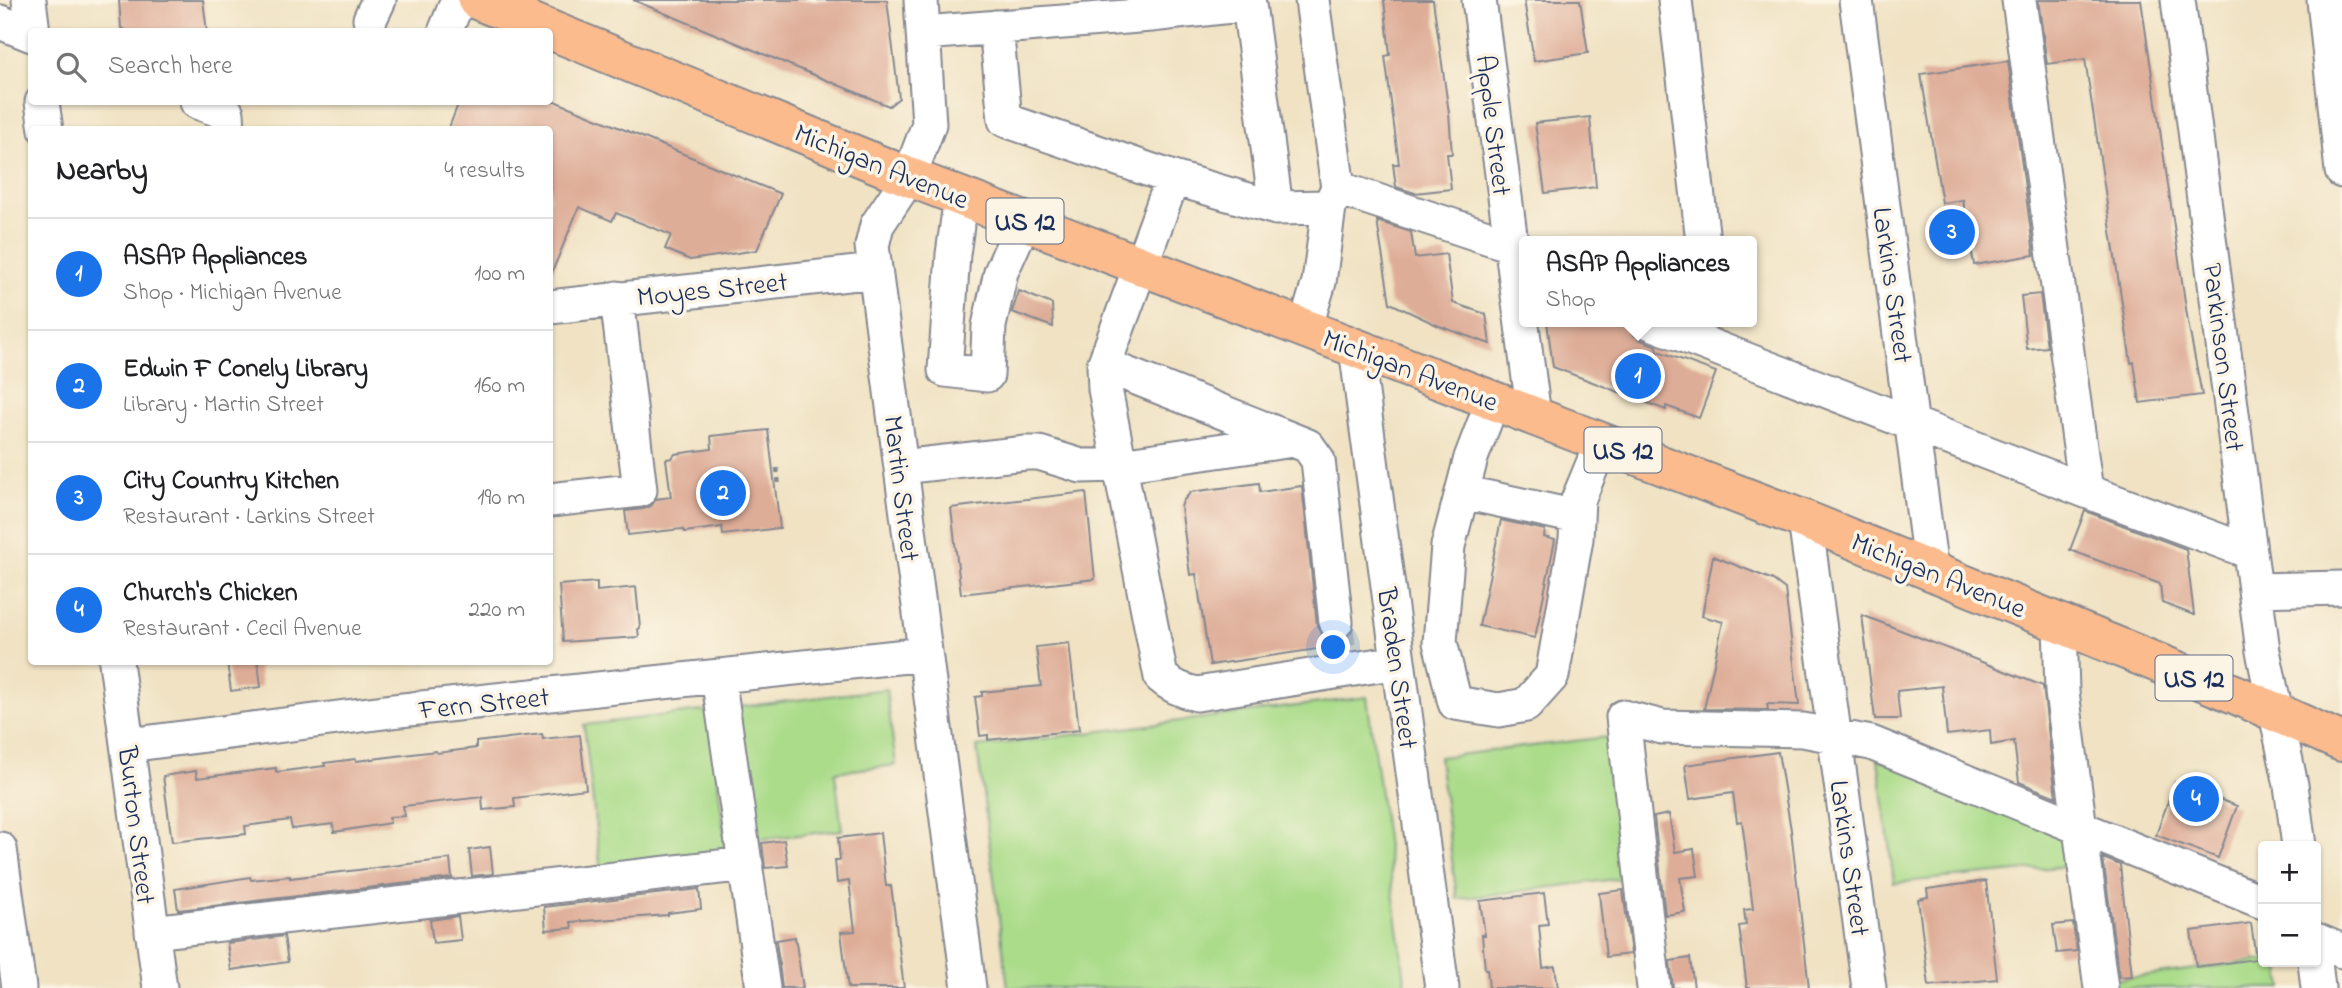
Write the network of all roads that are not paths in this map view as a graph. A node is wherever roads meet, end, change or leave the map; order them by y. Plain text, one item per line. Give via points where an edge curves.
1 (29, 0) edge
2 (458, 0) edge
3 (478, 0) edge
4 (921, 0) edge
5 (1312, 0) edge
6 (1479, 0) edge
7 (1675, 0) edge
8 (1856, 0) edge
9 (2019, 0) edge
10 (2178, 0) edge
11 (2323, 0) edge
12 (0, 22) edge
13 (996, 27) junction
14 (32, 28) edge
15 (447, 28) edge
16 (546, 28) edge
17 (553, 31) edge
18 (28, 32) edge
19 (924, 33) junction
20 (43, 105) edge
21 (205, 105) edge
22 (46, 126) edge
23 (228, 126) edge
24 (2342, 171) edge
25 (909, 177) junction
26 (1173, 178) junction
27 (961, 197) junction
28 (1333, 197) junction
29 (1276, 208) junction
30 (1024, 221) junction
31 (1702, 236) edge
32 (1517, 264) edge
33 (1141, 266) junction
34 (875, 271) junction
35 (1519, 282) edge
36 (617, 298) junction
37 (553, 306) edge
38 (1524, 327) edge
39 (1676, 327) edge
40 (1305, 329) junction
41 (1714, 334) edge
42 (1356, 348) junction
43 (1104, 365) junction
44 (1493, 400) junction
45 (1534, 416) junction
46 (1912, 423) junction
47 (1293, 440) junction
48 (1602, 442) junction
49 (1120, 465) junction
50 (901, 467) junction
51 (2086, 491) junction
52 (1462, 492) junction
53 (553, 500) edge
54 (1577, 517) junction
55 (1805, 520) junction
56 (2250, 552) junction
57 (1931, 571) junction
58 (2342, 588) edge
59 (2256, 590) junction
60 (2060, 624) junction
61 (1339, 647) junction
62 (925, 654) junction
63 (1398, 662) junction
64 (116, 665) edge
65 (718, 676) junction
66 (2276, 713) junction
67 (1834, 735) junction
68 (2342, 742) edge
69 (128, 745) junction
70 (2081, 828) junction
71 (2299, 841) edge
72 (0, 849) edge
73 (746, 864) junction
74 (2258, 900) edge
75 (152, 932) junction
76 (2321, 942) edge
77 (2342, 950) edge
78 (2316, 967) edge
79 (19, 988) edge
80 (160, 988) edge
81 (763, 988) edge
82 (969, 988) edge
83 (1442, 988) edge
84 (1654, 988) edge
85 (1869, 988) edge
86 (2101, 988) edge
87 (2318, 988) edge

1 - 14 street
2 - 15 street
3 - 16 main road, Michigan Avenue / US 12
4 - 19 street, Martin Street
5 - 28 street
6 - 32 street, Apple Street
7 - 31 street
8 - 46 street, Larkins Street
9 - 51 street
10 - 56 street, Parkinson Street
11 - 24 street
12 - 18 street
13 - 19 street
13 - 26 street via 1005,120
13 - 29 street via 1250,4
17 - 25 main road, Michigan Avenue / US 12
19 - 25 street, Martin Street via 929,124
20 - 22 street
21 - 23 street via 227,113
25 - 27 main road, Michigan Avenue / US 12
25 - 34 street, Martin Street via 877,225 872,246
26 - 29 street
26 - 33 street
27 - 30 main road, Michigan Avenue / US 12
27 - 30 street via 944,370 987,375 989,326 1001,272
28 - 29 street
28 - 32 street
28 - 40 street via 1319,282
30 - 33 main road, Michigan Avenue / US 12
32 - 35 street, Apple Street
33 - 40 main road, Michigan Avenue / US 12
33 - 43 street
34 - 36 street, Moyes Street
34 - 50 street, Martin Street
36 - 37 street, Moyes Street
36 - 53 street via 640,490
38 - 45 street, Apple Street
39 - 41 street
40 - 42 main road, Michigan Avenue / US 12
41 - 46 street
42 - 44 main road, Michigan Avenue / US 12
42 - 63 street, Braden Street
43 - 47 street
43 - 49 street
44 - 45 main road, Michigan Avenue / US 12
44 - 52 street
45 - 48 main road, Michigan Avenue / US 12
46 - 51 street
46 - 57 street, Larkins Street
47 - 49 street
47 - 61 street via 1308,446 1318,460
48 - 54 street via 1578,500
48 - 55 main road, Michigan Avenue / US 12
49 - 50 street via 1080,466 1026,453
49 - 61 street via 1161,677 1169,684 1197,694
50 - 62 street, Martin Street
51 - 56 street
52 - 54 street
52 - 54 street via 1448,546 1440,642 1455,703 1499,710 1526,705 1552,676
55 - 57 main road, Michigan Avenue / US 12
55 - 67 street, Larkins Street
56 - 59 street, Parkinson Street
57 - 60 main road, Michigan Avenue / US 12
58 - 59 street
59 - 66 street, Parkinson Street
60 - 66 main road, Michigan Avenue / US 12
60 - 70 street via 2062,692
61 - 63 street
62 - 65 street, Fern Street
62 - 82 street, Martin Street
63 - 83 street, Braden Street
64 - 69 street, Burton Street
65 - 69 street, Fern Street
65 - 73 street
66 - 68 main road, Michigan Avenue / US 12
66 - 71 street, Parkinson Street
67 - 70 street via 1871,743
67 - 84 street via 1803,730 1662,727 1623,717
67 - 85 street, Larkins Street
69 - 75 street, Burton Street
70 - 74 street
70 - 86 street
72 - 79 street
73 - 75 street
73 - 81 street
75 - 80 street, Burton Street
76 - 77 street
78 - 87 street

